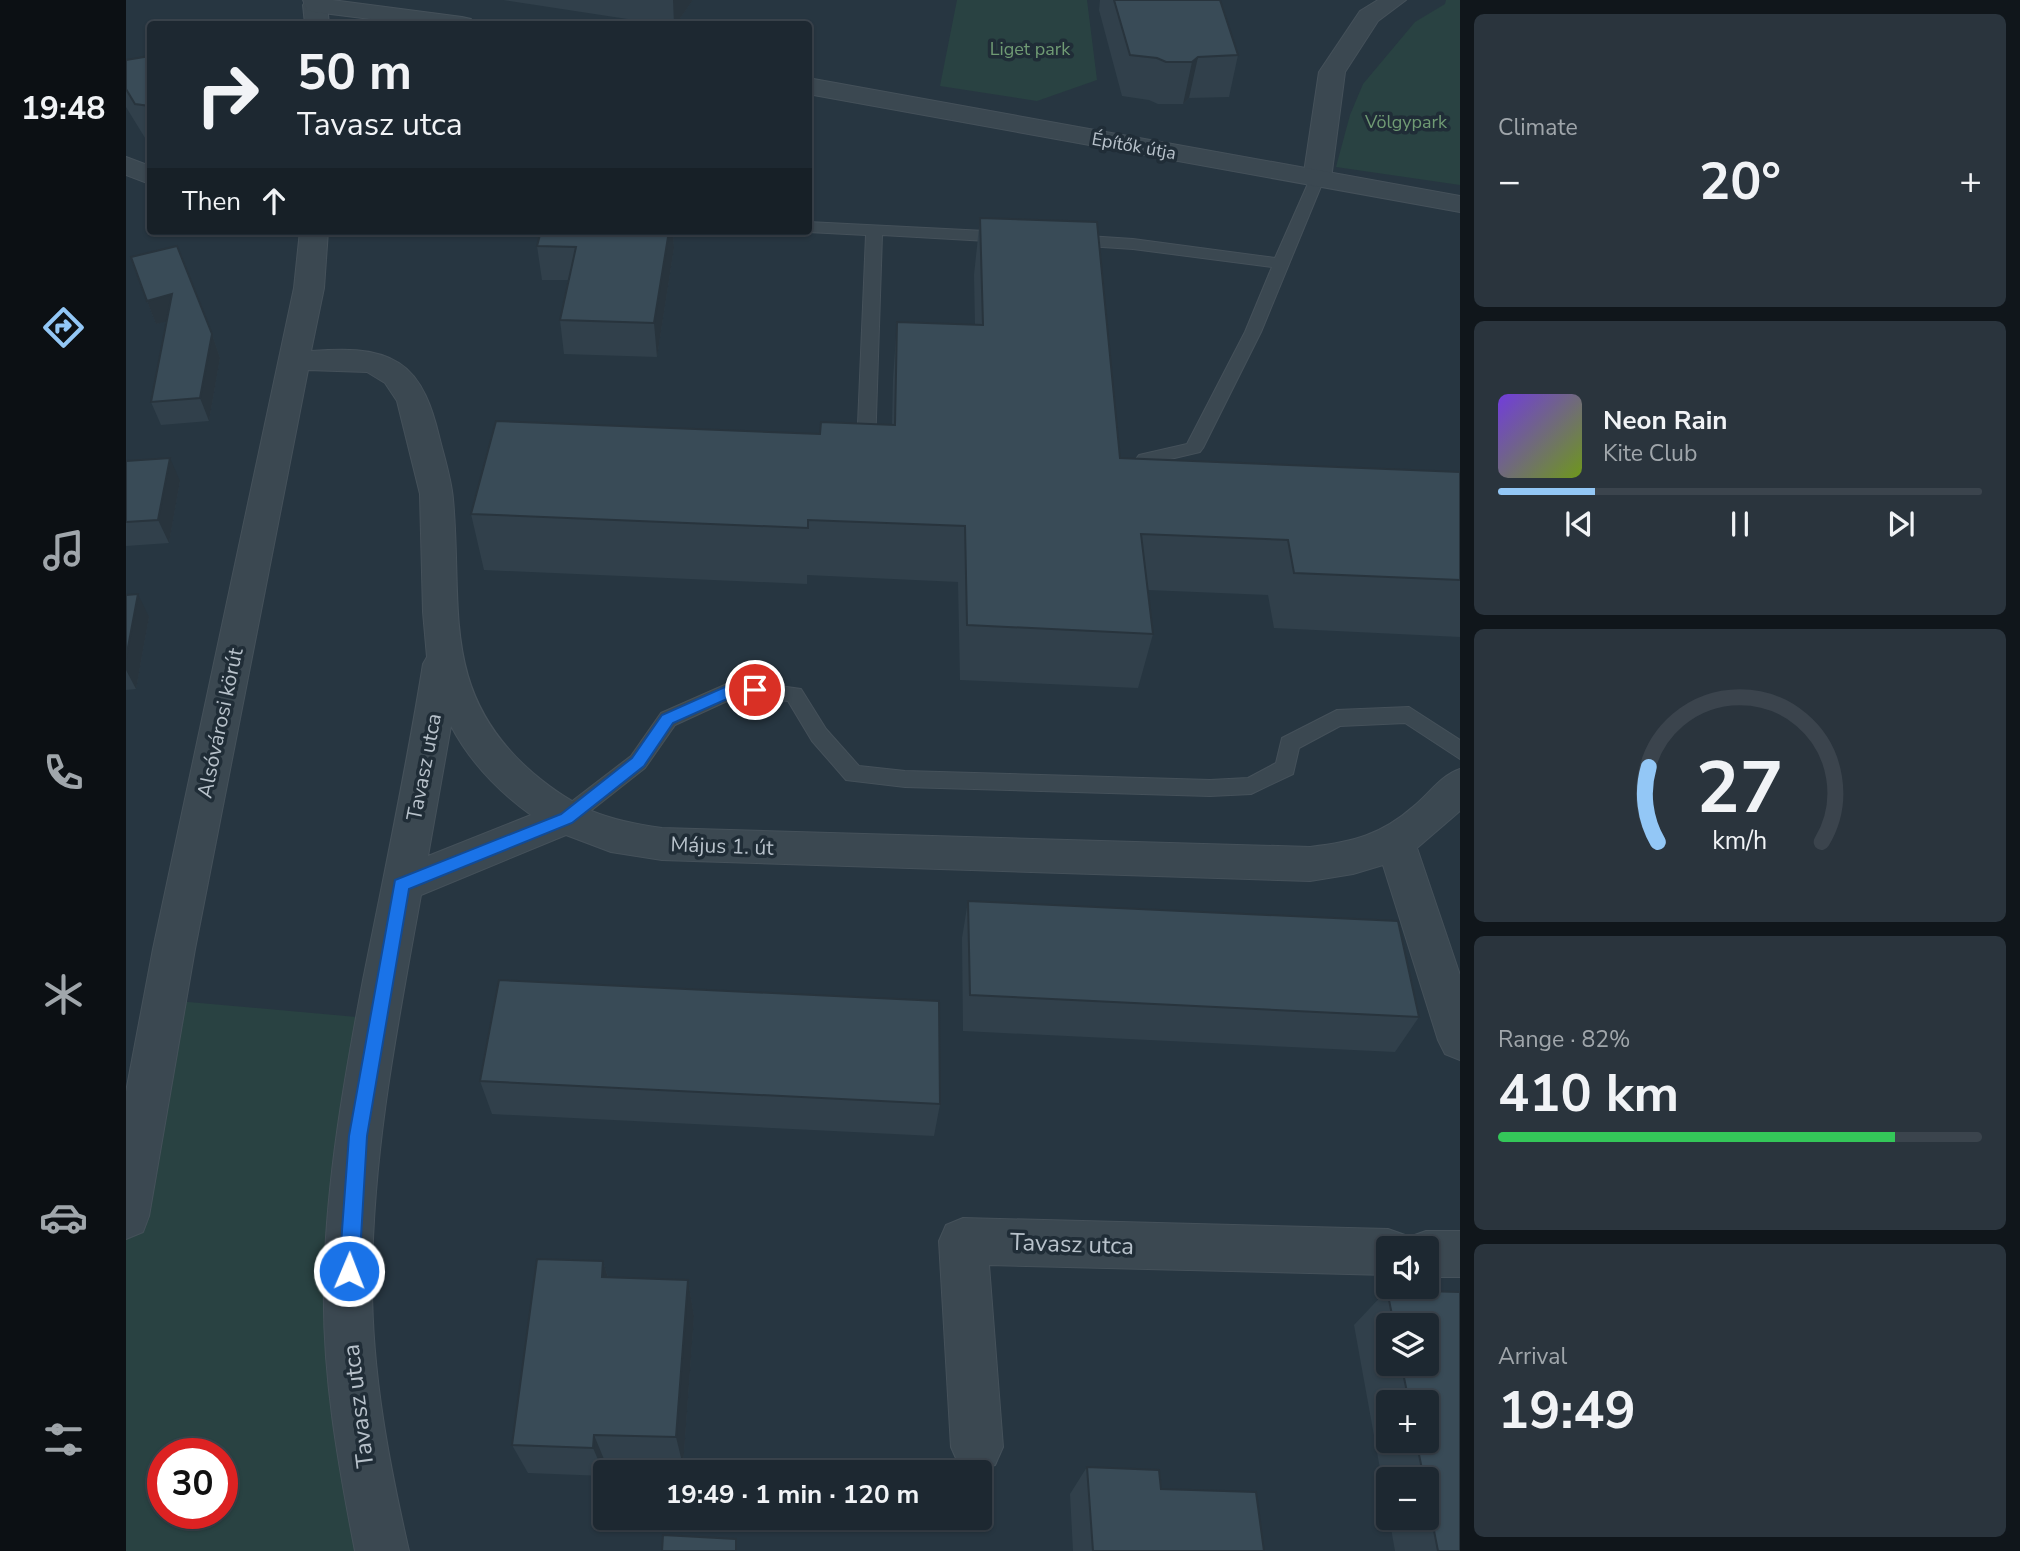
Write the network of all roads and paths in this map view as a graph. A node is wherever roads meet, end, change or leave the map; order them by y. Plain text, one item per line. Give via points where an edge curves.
1 (1394, 0) edge
2 (316, 10) edge
3 (432, 21) edge
4 (812, 87) edge
5 (126, 165) edge
6 (147, 175) edge
7 (1317, 179) junction
8 (1460, 204) edge
9 (812, 227) edge
10 (874, 230) junction
11 (314, 235) edge
12 (1016, 237) edge
13 (1055, 240) edge
14 (1281, 263) junction
15 (294, 361) junction
16 (866, 447) edge
17 (1145, 459) edge
18 (444, 648) junction
19 (1460, 751) edge
20 (1460, 785) edge
21 (566, 818) junction
22 (1395, 840) junction
23 (401, 885) junction
24 (1460, 1040) edge
25 (126, 1216) edge
26 (1376, 1252) edge
27 (1439, 1254) edge
28 (1460, 1254) edge
29 (977, 1447) dead end
30 (382, 1551) edge

1 - 7 street via 1369,16 1332,72
2 - 3 street
4 - 7 street, Építők útja
5 - 6 street
7 - 8 street, Építők útja
7 - 14 lane
9 - 10 lane
10 - 12 lane
10 - 16 lane
11 - 15 street, Alsóvárosi körút via 309,288
13 - 14 lane via 1133,244
14 - 17 lane via 1253,332 1194,448
15 - 18 street, Május 1. út via 367,362 389,371 418,413 437,499
15 - 25 street, Alsóvárosi körút via 174,949
18 - 21 street, Május 1. út via 458,704 479,740 500,766
18 - 23 street, Tavasz utca via 434,723
19 - 21 lane via 1409,715 1338,718 1289,744 1286,768 1251,786 1196,788 853,774 819,735 794,694 736,688 668,719 638,762
20 - 22 street, Május 1. út via 1413,831
21 - 22 street, Május 1. út via 607,835 662,844 1296,864 1362,856
21 - 23 street
22 - 24 street
23 - 30 street, Tavasz utca via 358,1136 348,1249 350,1361 362,1457
26 - 29 street, Tavasz utca via 963,1241
27 - 28 street

